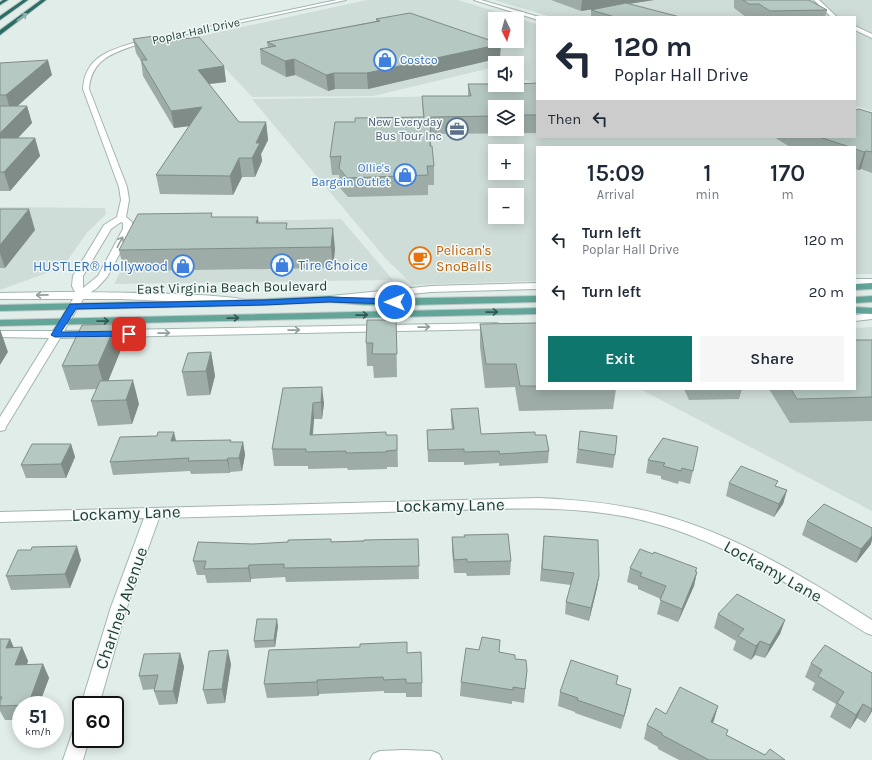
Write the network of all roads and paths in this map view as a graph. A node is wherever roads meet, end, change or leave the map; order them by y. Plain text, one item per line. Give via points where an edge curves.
1 (6, 0) edge
2 (26, 0) edge
3 (44, 0) edge
4 (344, 0) edge
5 (476, 0) edge
6 (816, 0) edge
7 (0, 4) edge
8 (833, 16) edge
9 (0, 18) edge
10 (536, 18) edge
11 (856, 28) edge
12 (0, 33) edge
13 (857, 35) edge
14 (870, 35) edge
15 (121, 218) junction
16 (856, 282) edge
17 (872, 282) edge
18 (536, 286) edge
19 (872, 286) edge
20 (856, 287) edge
21 (81, 294) junction
22 (0, 296) edge
23 (536, 299) edge
24 (872, 299) edge
25 (329, 300) junction
26 (856, 300) edge
27 (265, 302) junction
28 (73, 306) junction
29 (0, 308) edge
30 (856, 310) edge
31 (536, 311) edge
32 (872, 311) edge
33 (872, 316) edge
34 (856, 318) edge
35 (64, 322) junction
36 (0, 323) edge
37 (506, 326) edge
38 (0, 334) edge
39 (55, 335) junction
40 (0, 428) edge
41 (154, 512) junction
42 (0, 517) edge
43 (872, 628) edge
44 (93, 696) edge
45 (77, 748) edge
46 (73, 760) edge
47 (380, 760) edge
48 (432, 760) edge

1 - 7 highway
2 - 9 highway
12 -> 3 highway
4 - 15 street, Poplar Hall Drive via 136,44 110,53 95,62 87,76 86,89 123,187 125,200
5 - 10 street
6 - 8 street
11 - 14 street
13 - 14 street
15 - 21 street via 107,226 78,276 77,286
21 -> 15 street, Poplar Hall Drive via 102,277 128,229 127,222
16 - 17 street
18 - 25 street via 431,289
19 - 20 main road
21 -> 22 street
21 - 27 street
21 - 28 street, Poplar Hall Drive
23 - 25 main road, East Virginia Beach Boulevard via 372,302
24 - 26 main road
25 - 27 main road, East Virginia Beach Boulevard
27 - 28 main road, East Virginia Beach Boulevard
28 - 29 main road, East Virginia Beach Boulevard
28 - 35 street, Poplar Hall Drive
30 - 32 main road
35 -> 31 main road
33 - 34 street
35 - 36 main road
35 - 39 street, Poplar Hall Drive
39 -> 37 street
38 - 39 street
39 - 40 street, Poplar Hall Drive
41 - 42 street, Lockamy Lane
41 - 43 street, Lockamy Lane via 539,503 584,505 630,513 709,537 753,557
41 - 44 street, Charlney Avenue via 119,607
45 - 46 street
47 - 48 street

